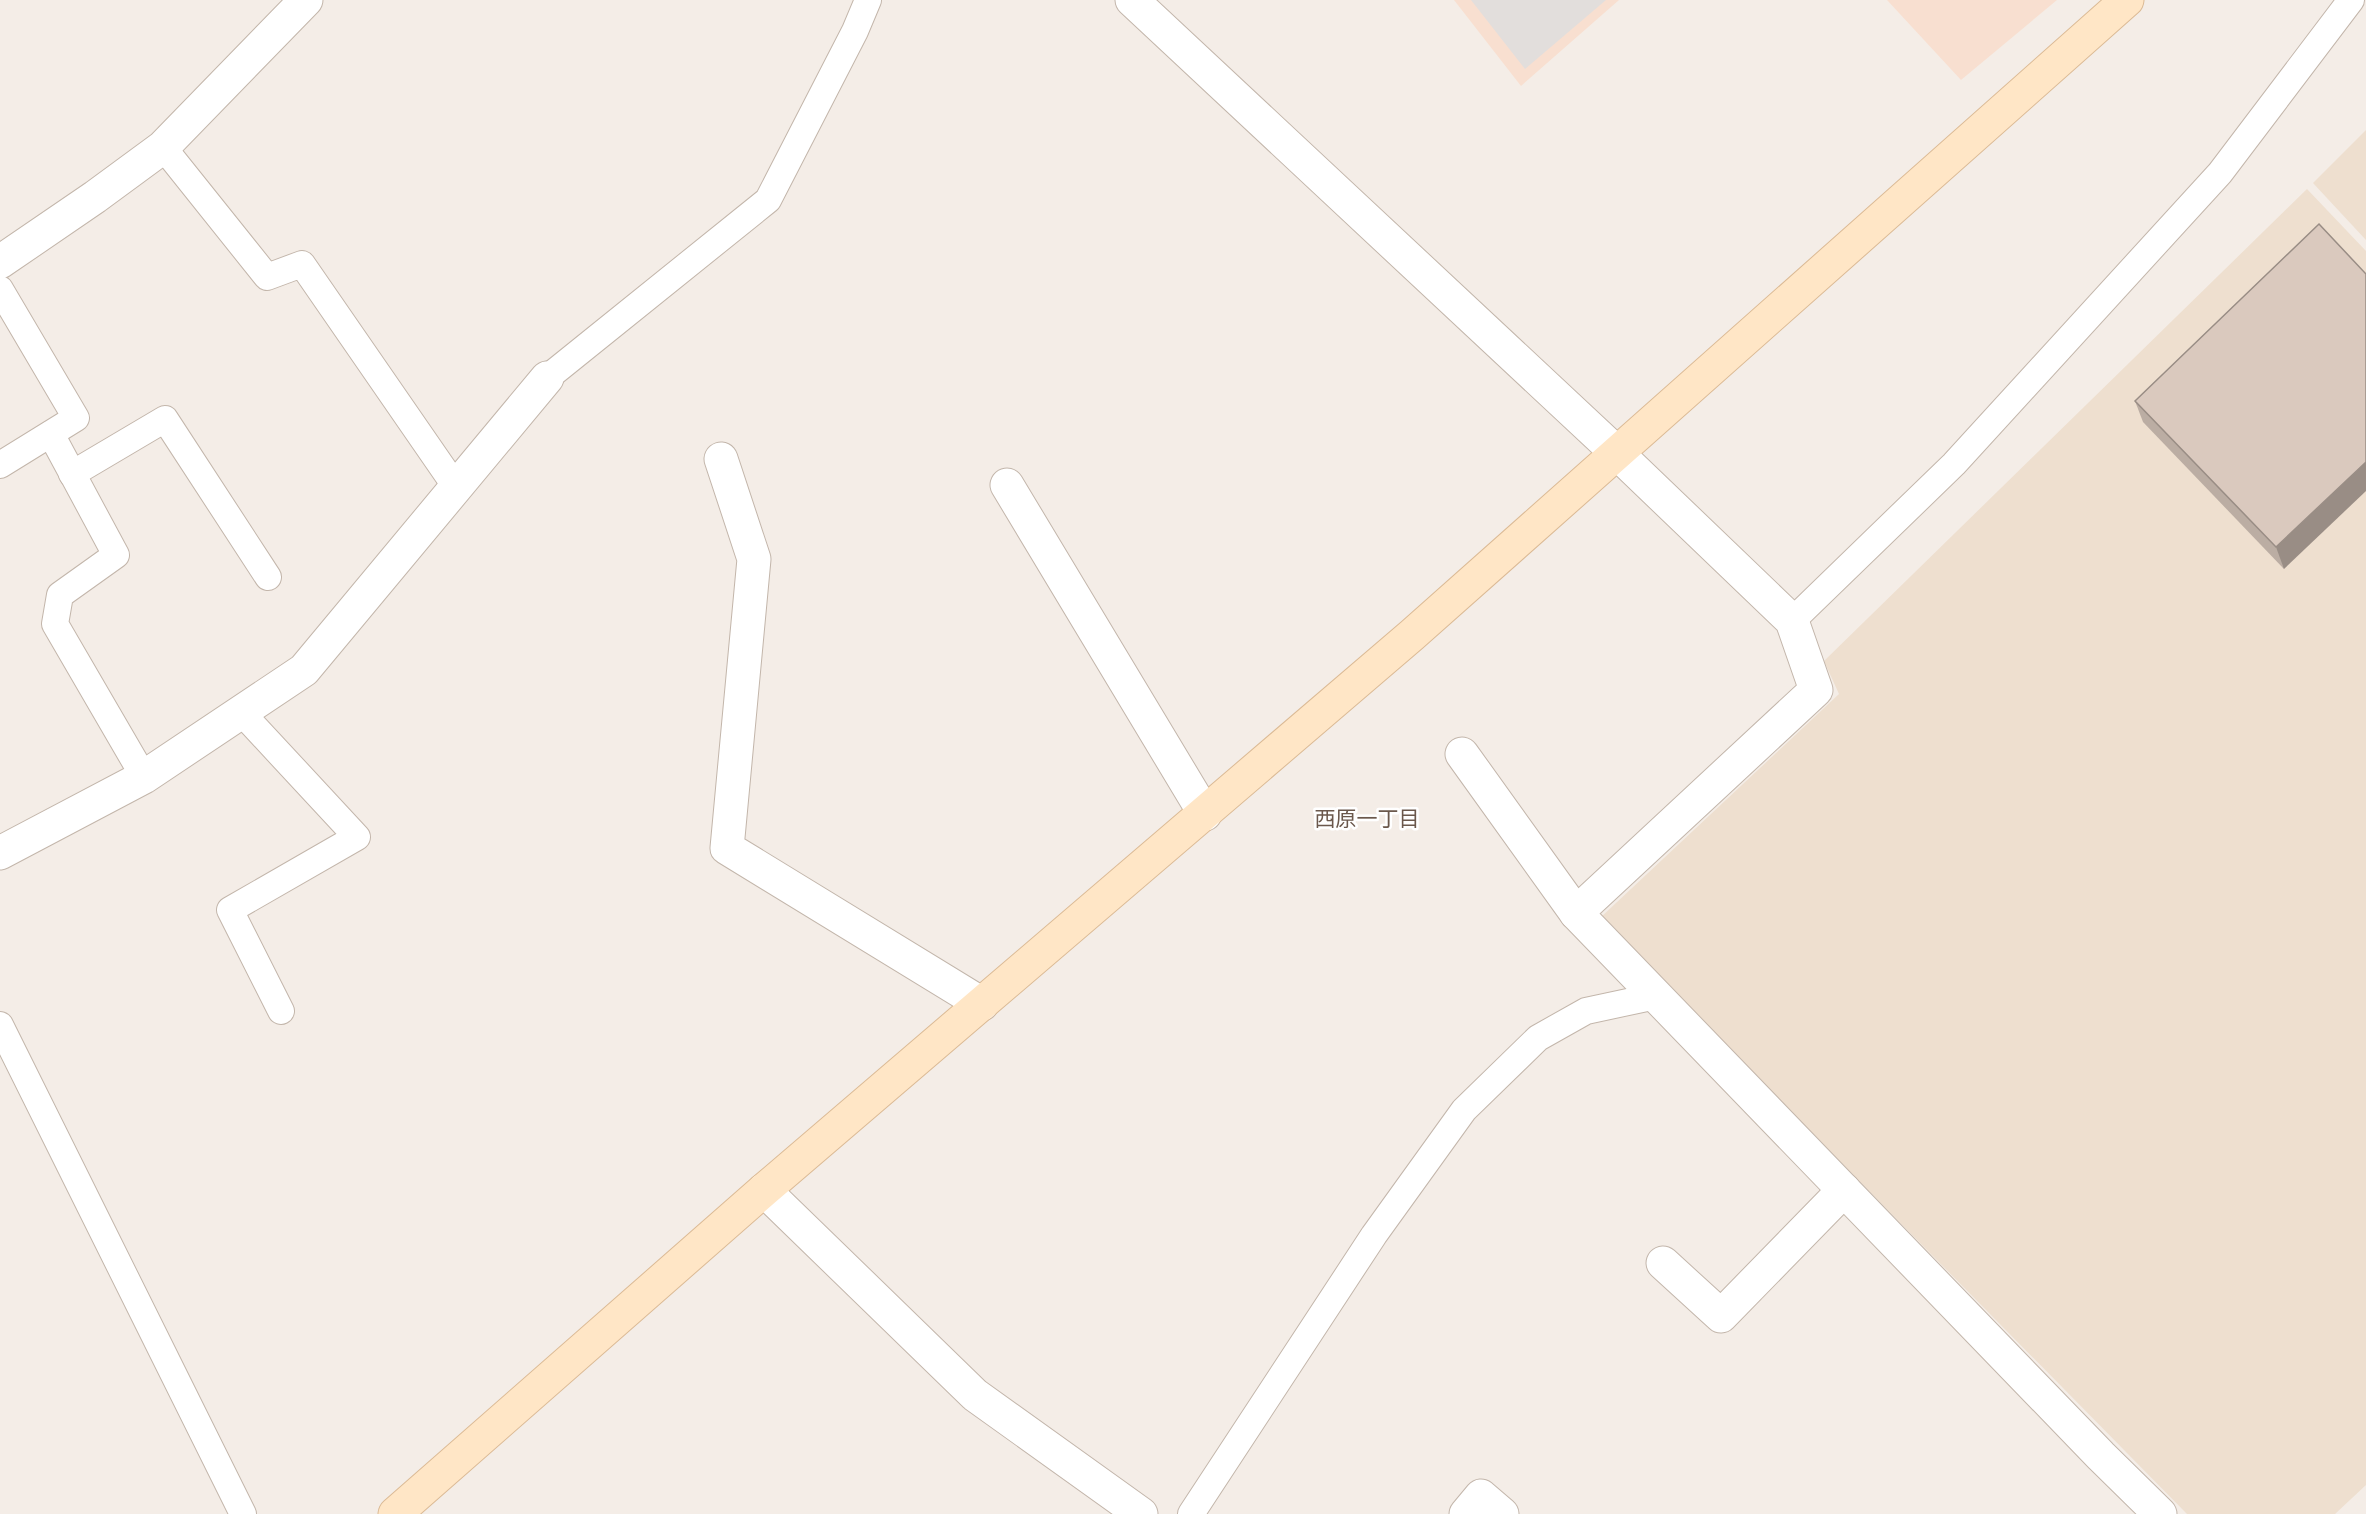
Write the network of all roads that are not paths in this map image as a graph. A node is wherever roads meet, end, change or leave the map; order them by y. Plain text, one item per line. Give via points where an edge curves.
1 (306, 0) edge
2 (868, 0) edge
3 (1132, 0) edge
4 (2127, 0) edge
5 (2351, 0) edge
6 (164, 147) junction
7 (0, 262) edge
8 (0, 289) edge
9 (547, 378) joint
10 (51, 434) junction
11 (1617, 453) junction
12 (721, 459) dead end
13 (0, 465) edge
14 (72, 474) junction
15 (1007, 485) dead end
16 (456, 487) junction
17 (268, 577) dead end
18 (1792, 621) junction
19 (241, 712) junction
20 (1462, 754) dead end
21 (144, 777) junction
22 (1205, 814) junction
23 (0, 853) edge
24 (1576, 913) junction
25 (1656, 996) junction
26 (982, 1004) junction
27 (281, 1011) dead end
28 (0, 1025) edge
29 (764, 1190) junction
30 (1844, 1190) junction
31 (1663, 1263) dead end
32 (243, 1514) edge
33 (395, 1514) edge
34 (1142, 1514) edge
35 (1191, 1514) edge
36 (1466, 1514) edge
37 (1502, 1514) edge
38 (2160, 1514) edge

1 - 6 street
2 - 9 lane via 768,200
3 - 11 street
4 - 11 street
5 - 18 lane via 2220,173 1954,464
6 - 7 street
6 - 16 lane via 267,277 302,264
8 - 10 lane via 76,418
9 - 16 street
10 - 13 lane
10 - 14 lane
11 - 18 street
11 - 22 street
12 - 26 street via 754,559 727,848
14 - 17 lane via 165,419
14 - 21 lane via 116,555 60,595 56,624
15 - 22 street
16 - 19 street via 304,670
18 - 24 street via 1816,690
19 - 21 street
19 - 27 lane via 357,837 230,910
20 - 24 street
21 - 23 street
22 - 26 street
24 - 25 street
25 - 30 street
25 - 35 lane via 1586,1011 1538,1038 1464,1110 1374,1236
26 - 29 street
28 - 32 lane
29 - 33 street
29 - 34 street via 975,1395
30 - 31 street via 1721,1316
30 - 38 street
36 - 37 street via 1481,1496

